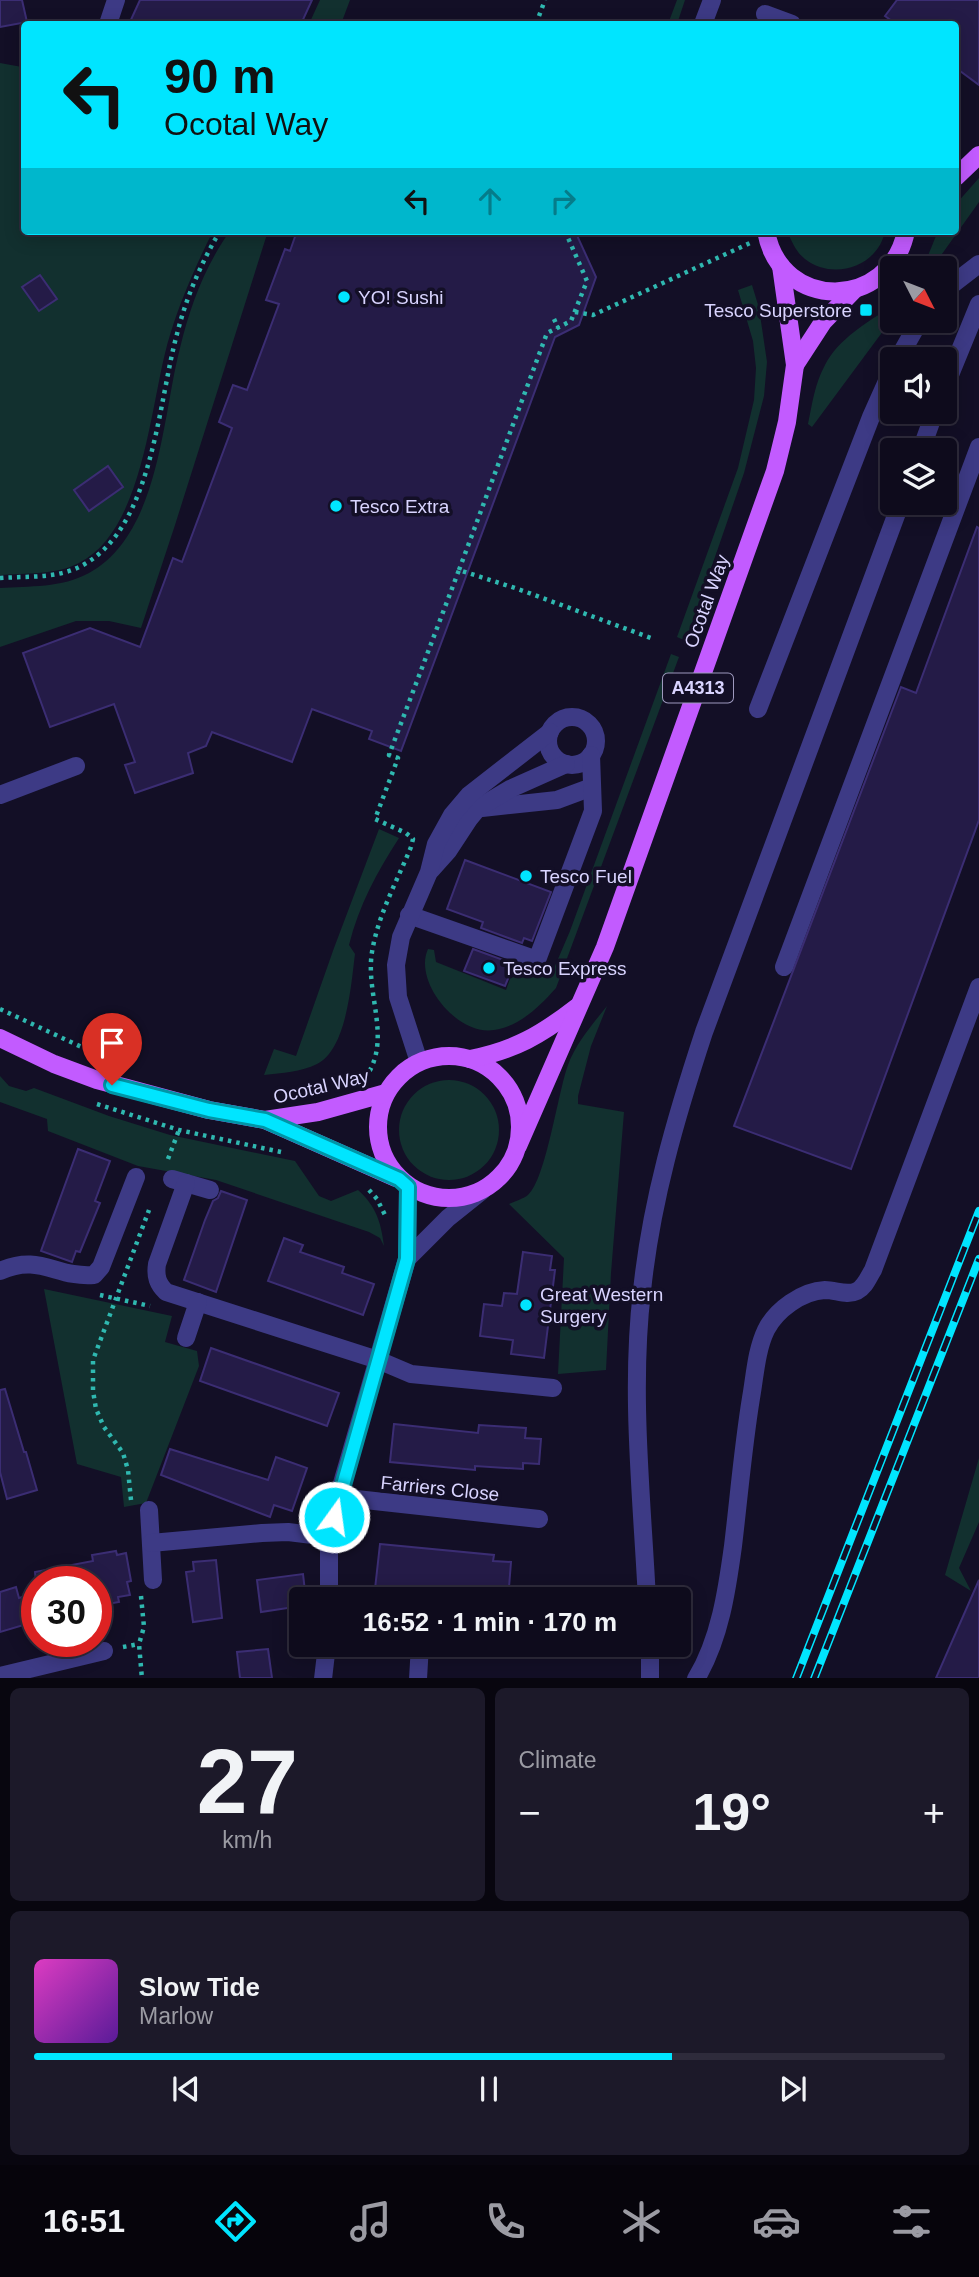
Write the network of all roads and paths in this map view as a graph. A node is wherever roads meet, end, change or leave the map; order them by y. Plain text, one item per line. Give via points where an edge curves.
1 (116, 0) edge
2 (545, 0) edge
3 (712, 0) edge
4 (765, 14) dead end
5 (109, 21) edge
6 (537, 21) edge
7 (704, 21) edge
8 (784, 21) edge
9 (979, 153) edge
10 (959, 156) edge
11 (959, 174) edge
12 (218, 235) edge
13 (567, 235) edge
14 (905, 235) edge
15 (764, 237) edge
16 (979, 264) edge
17 (781, 266) junction
18 (957, 281) edge
19 (855, 289) junction
20 (979, 304) edge
21 (575, 312) junction
22 (554, 319) dead end
23 (558, 328) junction
24 (957, 358) edge
25 (795, 365) junction
26 (880, 397) edge
27 (979, 447) edge
28 (896, 515) edge
29 (459, 570) junction
30 (0, 578) edge
31 (651, 638) dead end
32 (758, 709) dead end
33 (550, 732) junction
34 (591, 755) junction
35 (566, 764) junction
36 (76, 766) dead end
37 (592, 787) junction
38 (0, 795) edge
39 (478, 808) junction
40 (429, 872) junction
41 (409, 915) junction
42 (784, 968) dead end
43 (979, 988) edge
44 (579, 1005) junction
45 (0, 1009) edge
46 (0, 1038) edge
47 (470, 1059) junction
48 (419, 1062) junction
49 (126, 1063) dead end
50 (364, 1079) dead end
51 (386, 1093) junction
52 (96, 1104) dead end
53 (265, 1120) junction
54 (179, 1130) junction
55 (518, 1146) junction
56 (292, 1154) dead end
57 (136, 1177) dead end
58 (174, 1177) junction
59 (403, 1183) junction
60 (366, 1186) dead end
61 (210, 1190) dead end
62 (483, 1190) junction
63 (150, 1207) dead end
64 (407, 1228) junction
65 (407, 1259) junction
66 (0, 1271) edge
67 (198, 1302) junction
68 (186, 1338) dead end
69 (378, 1360) junction
70 (553, 1388) dead end
71 (338, 1497) junction
72 (132, 1502) dead end
73 (149, 1510) dead end
74 (539, 1519) dead end
75 (329, 1537) junction
76 (151, 1543) junction
77 (153, 1580) dead end
78 (329, 1587) edge
79 (646, 1587) edge
80 (141, 1594) dead end
81 (79, 1657) edge
82 (326, 1657) edge
83 (419, 1657) edge
84 (650, 1657) edge
85 (0, 1676) edge
86 (142, 1678) edge
87 (323, 1678) edge
88 (418, 1678) edge
89 (650, 1678) edge
90 (696, 1678) edge

1 - 5 street
2 - 6 path
3 - 7 street
4 - 8 street
9 - 10 main road
9 - 11 main road
12 - 30 path via 183,312 153,444 123,526 98,555 69,572
13 - 21 path via 587,281
14 - 19 main road, A4313 via 889,267
15 - 17 main road, A4313
15 - 21 path via 593,315
16 - 18 street
17 - 19 main road, A4313 via 798,281 818,289
17 - 25 main road, Ocotal Way / A4313
19 - 25 main road, Ocotal Way / A4313 via 823,322
20 - 24 street
21 - 23 path via 571,321
22 - 23 path
23 - 29 path via 547,332
25 - 44 main road, Ocotal Way / A4313 via 775,471 609,937
26 - 32 street
27 - 42 street
28 - 79 street via 704,1032 661,1175 641,1292 639,1340
29 - 31 path
29 - 50 path via 390,755 398,758 375,819 413,839 372,954 379,1039 374,1066
33 - 34 street via 566,718 587,722 595,734
33 - 35 street via 550,752
33 - 40 street via 460,804 436,844
34 - 35 street via 580,763
34 - 37 street
35 - 39 street
36 - 38 street
37 - 39 street via 557,800
37 - 41 street via 593,811 537,960
39 - 40 street
40 - 41 street
41 - 48 street via 397,951 395,977
43 - 90 street via 865,1284 852,1293 823,1290 798,1299 776,1315 760,1343 728,1583 720,1620
44 - 47 main road, Ocotal Way / A4313 via 527,1042
44 - 55 main road, Ocotal Way / A4313
45 - 49 path
46 - 53 main road, Ocotal Way via 97,1080 195,1107
47 - 48 main road, A4313 via 439,1056
47 - 55 main road via 488,1067 509,1088 519,1116
48 - 51 main road via 400,1075
51 - 53 main road, Ocotal Way via 318,1112
51 - 59 main road via 377,1133 384,1157
52 - 54 path
53 - 59 main road, Ocotal Way
54 - 56 path
54 - 58 path
55 - 62 main road, A4313 via 505,1171
57 - 66 street via 94,1275 30,1263
58 - 61 street
58 - 67 street via 156,1275 166,1292
59 - 62 main road via 442,1198
59 - 64 street
60 - 64 path via 389,1228
62 - 65 street
63 - 72 path via 93,1360 96,1409 123,1453
64 - 65 street
65 - 69 street
67 - 68 street
67 - 69 street
69 - 70 street via 411,1374
69 - 71 street
71 - 74 street, Farriers Close
71 - 75 street
73 - 76 street
75 - 76 street via 288,1532
75 - 78 street
76 - 77 street
80 - 86 path
81 - 85 street
82 - 87 street
83 - 88 street
84 - 89 street

